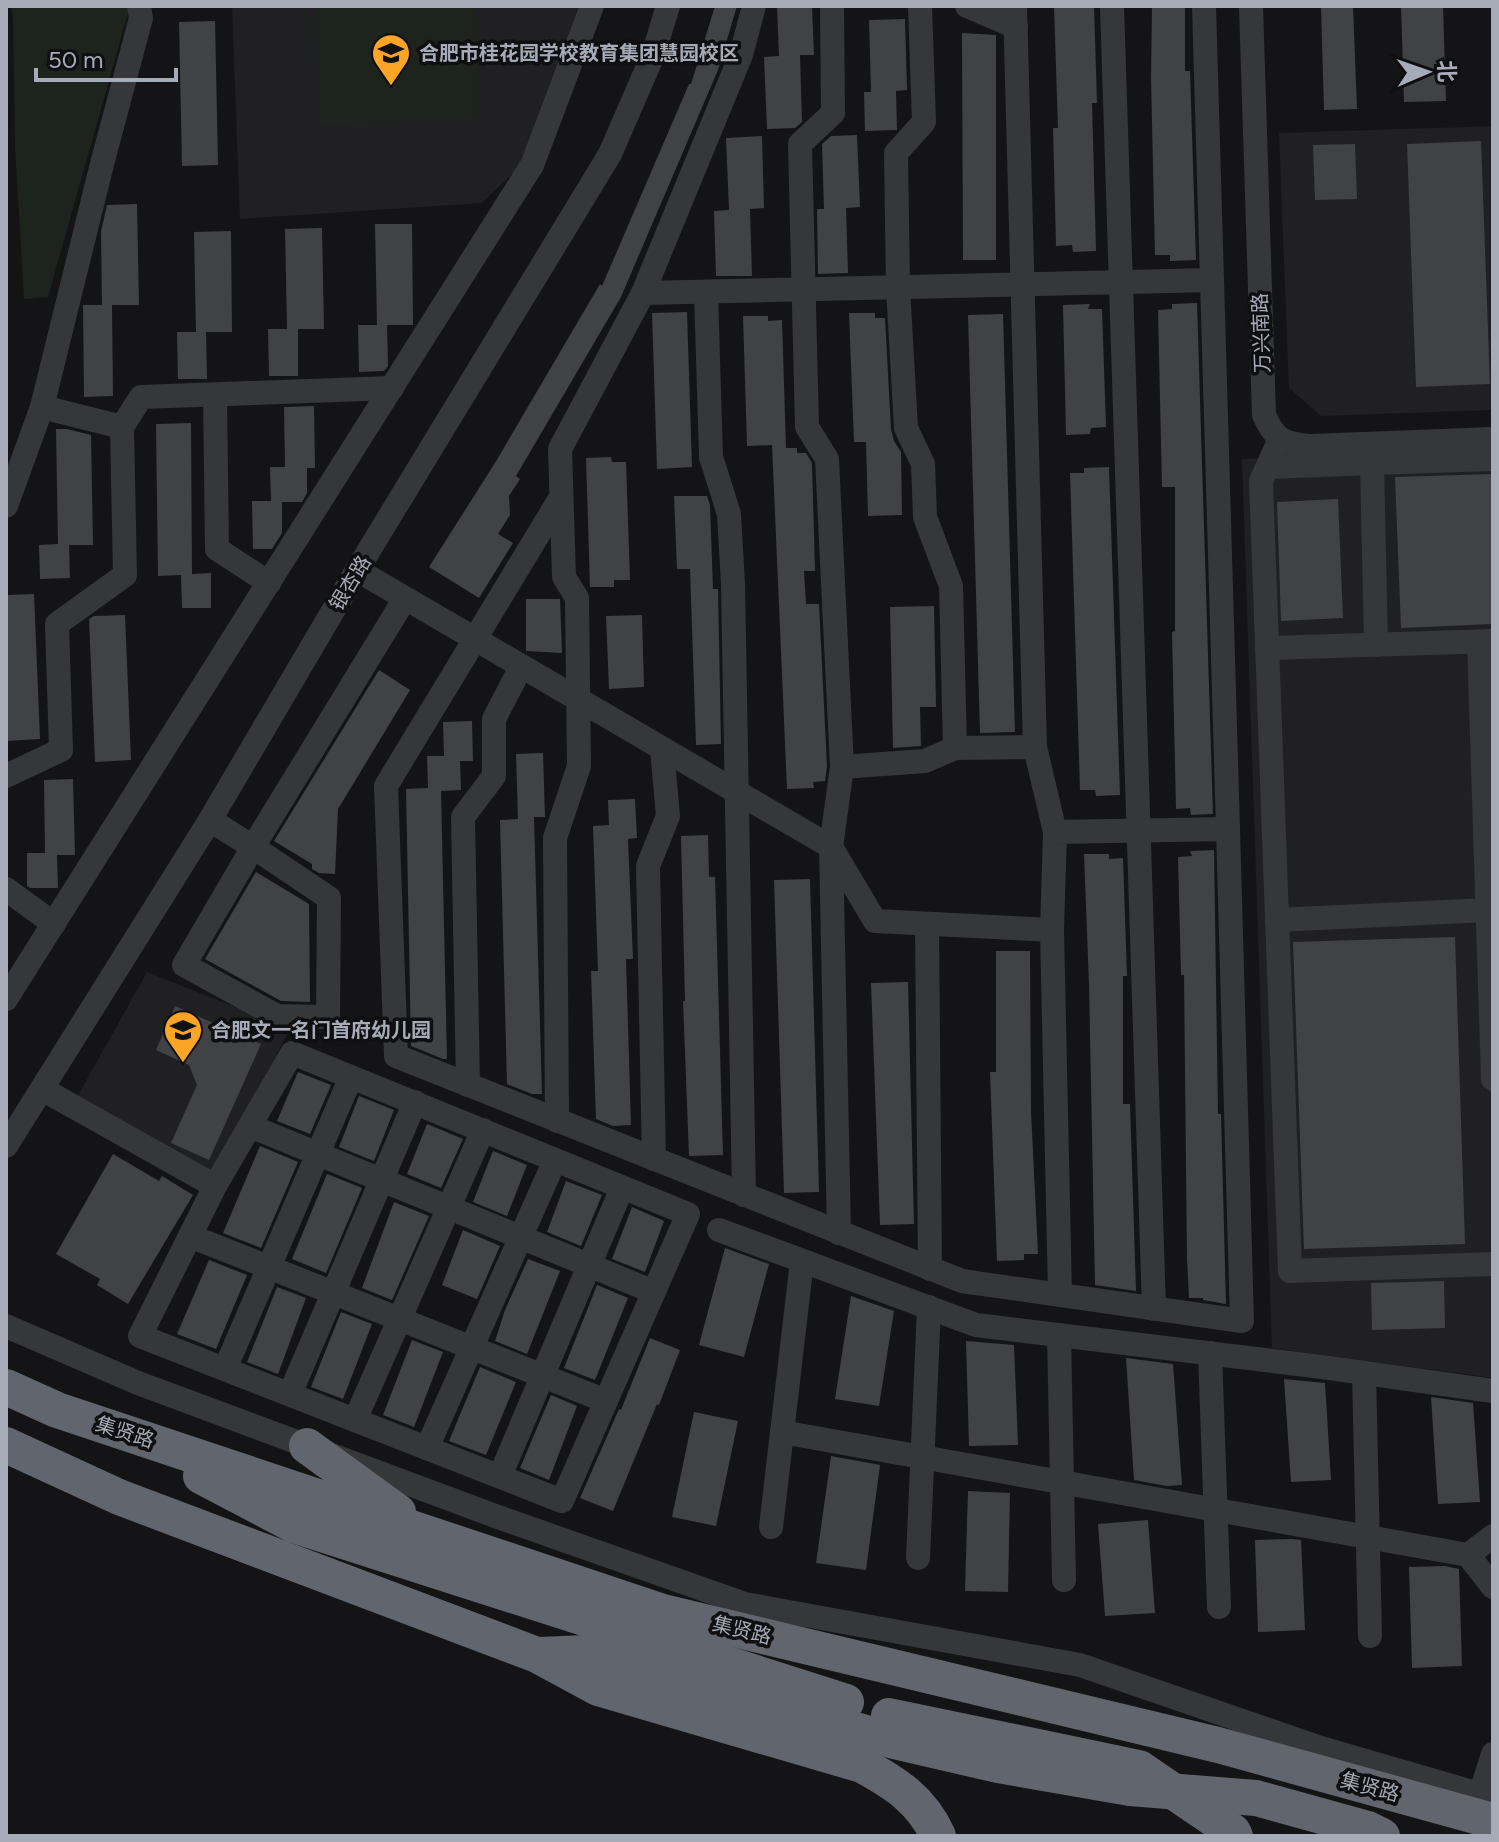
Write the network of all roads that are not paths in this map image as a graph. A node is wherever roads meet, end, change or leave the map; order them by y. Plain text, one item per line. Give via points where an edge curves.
1 (139, 6) edge
2 (592, 6) edge
3 (668, 6) edge
4 (754, 6) edge
5 (832, 6) edge
6 (920, 6) edge
7 (967, 6) edge
8 (1112, 6) edge
9 (1204, 6) edge
10 (1251, 6) edge
11 (1016, 16) edge
12 (1212, 280) junction
13 (1119, 282) junction
14 (1024, 285) junction
15 (898, 288) junction
16 (802, 289) junction
17 (706, 292) junction
18 (643, 293) junction
19 (392, 388) junction
20 (215, 395) junction
21 (42, 407) junction
22 (122, 427) junction
23 (1280, 439) junction
24 (1493, 439) edge
25 (1493, 459) edge
26 (1372, 463) junction
27 (1268, 467) junction
28 (561, 497) junction
29 (6, 506) edge
30 (357, 570) junction
31 (269, 583) junction
32 (404, 600) junction
33 (473, 639) junction
34 (1486, 641) edge
35 (1376, 645) junction
36 (1267, 648) junction
37 (521, 667) junction
38 (579, 701) junction
39 (1035, 747) junction
40 (955, 748) junction
41 (662, 749) junction
42 (842, 767) junction
43 (6, 776) edge
44 (737, 792) junction
45 (210, 820) junction
46 (1228, 829) junction
47 (1139, 830) junction
48 (1055, 832) junction
49 (253, 847) junction
50 (831, 847) junction
51 (6, 889) edge
52 (1488, 910) junction
53 (1277, 920) junction
54 (54, 924) junction
55 (927, 924) junction
56 (1052, 930) junction
57 (6, 999) edge
58 (351, 1077) junction
59 (1493, 1079) edge
60 (468, 1085) junction
61 (42, 1089) junction
62 (415, 1102) junction
63 (557, 1121) junction
64 (250, 1126) junction
65 (483, 1130) junction
66 (6, 1146) edge
67 (318, 1154) junction
68 (654, 1159) junction
69 (555, 1160) junction
70 (382, 1180) junction
71 (215, 1186) junction
72 (622, 1188) junction
73 (744, 1195) junction
74 (449, 1207) junction
75 (719, 1230) dead end
76 (839, 1233) junction
77 (190, 1236) junction
78 (521, 1237) junction
79 (802, 1261) junction
80 (1493, 1264) edge
81 (589, 1265) junction
82 (269, 1267) junction
83 (930, 1269) junction
84 (654, 1292) junction
85 (334, 1293) junction
86 (1060, 1295) junction
87 (929, 1307) junction
88 (1154, 1309) junction
89 (399, 1319) junction
90 (6, 1326) edge
91 (1059, 1335) junction
92 (472, 1347) junction
93 (1210, 1353) junction
94 (225, 1369) junction
95 (1364, 1373) junction
96 (541, 1376) junction
97 (6, 1387) edge
98 (1493, 1391) edge
99 (290, 1394) junction
100 (606, 1401) junction
101 (355, 1420) junction
102 (104, 1425) junction
103 (782, 1432) junction
104 (6, 1445) edge
105 (307, 1446) junction
106 (427, 1448) junction
107 (923, 1457) junction
108 (500, 1476) junction
109 (1062, 1482) junction
110 (1216, 1509) junction
111 (771, 1527) dead end
112 (425, 1532) junction
113 (1493, 1536) edge
114 (1367, 1537) junction
115 (1468, 1555) junction
116 (918, 1558) dead end
117 (1064, 1580) dead end
118 (1493, 1587) edge
119 (1219, 1607) dead end
120 (1370, 1636) dead end
121 (537, 1655) junction
122 (891, 1729) junction
123 (1493, 1754) edge
124 (1490, 1805) edge
125 (938, 1836) edge
126 (1235, 1836) edge
127 (1382, 1836) edge

1 - 21 street via 141,18
2 - 19 street via 532,165
3 - 30 street, 银杏路 via 610,154
4 - 18 street via 741,55
5 - 16 street via 833,113 800,144
6 - 15 street via 924,122 896,153
7 - 11 street
8 - 13 street
9 - 12 street
10 - 23 street, 万兴南路 via 1264,415
11 - 14 street
12 - 13 street
12 - 46 street
13 - 14 street
13 - 47 street
14 - 15 street
14 - 39 street
15 - 16 street
15 - 40 street via 906,428 923,464 925,517 951,586
16 - 17 street
16 - 42 street via 807,427 827,459
17 - 18 street
17 - 44 street via 711,457 729,514
18 - 28 street via 560,449
19 - 20 street
19 - 31 street
20 - 22 street via 141,397
20 - 31 street via 217,549
21 - 22 street
21 - 29 street
22 - 43 street via 125,575 57,624 61,750
23 - 24 street via 1311,446
23 - 27 street
25 - 26 street
26 - 27 street
26 - 35 street
27 - 36 street via 1261,481
28 - 33 street
28 - 38 street via 564,577 577,598
30 - 32 street
30 - 45 street, 银杏路
31 - 54 street
32 - 33 street
32 - 49 street
33 - 37 street
33 - 60 street via 386,786 396,1056
34 - 35 street
34 - 52 street
35 - 36 street
36 - 53 street
37 - 38 street
37 - 60 street via 494,719 494,776 463,817
38 - 41 street
38 - 63 street via 579,766 555,838
39 - 40 street
39 - 48 street
40 - 42 street via 925,761
41 - 44 street
41 - 68 street via 668,816 648,866
42 - 50 street
44 - 50 street
44 - 73 street
45 - 49 street
45 - 61 street, 银杏路
46 - 47 street
46 - 88 street via 1242,1321
47 - 48 street
47 - 88 street
48 - 56 street
49 - 49 street via 329,898 328,1017 277,1016 184,965
50 - 55 street via 875,921
50 - 76 street
51 - 54 street
52 - 53 street
52 - 59 street
53 - 80 street via 1290,1271
54 - 57 street
55 - 56 street
55 - 83 street
56 - 86 street
58 - 62 street
58 - 64 street via 292,1053
58 - 67 street
60 - 63 street
61 - 66 street, 银杏路
61 - 71 street
62 - 65 street
62 - 70 street
63 - 68 street
64 - 67 street
64 - 71 street
65 - 69 street
65 - 74 street
67 - 70 street
67 - 82 street
68 - 73 street
69 - 72 street
69 - 78 street
70 - 74 street
70 - 85 street
71 - 77 street
72 - 81 street
72 - 84 street via 688,1214
73 - 76 street
74 - 78 street
74 - 89 street
75 - 79 street
76 - 83 street
77 - 82 street
77 - 94 street via 140,1336
78 - 81 street
78 - 92 street
79 - 87 street
79 - 103 street
81 - 84 street
81 - 96 street
82 - 85 street
82 - 94 street
83 - 86 street via 962,1281
84 - 100 street
85 - 89 street
85 - 99 street
86 - 88 street
87 - 91 street via 976,1325
87 - 107 street
89 - 92 street
89 - 101 street
90 - 105 street via 138,1383
91 - 93 street
91 - 109 street
92 - 96 street
92 - 106 street
93 - 95 street
93 - 110 street
94 - 99 street
95 - 98 street
95 - 114 street
96 - 100 street
96 - 108 street
97 - 102 highway, 集贤路
99 - 101 street
100 - 108 street via 562,1501
101 - 106 street
102 - 112 highway, 集贤路
102 - 122 highway via 294,1525
103 - 107 street
103 - 111 street
104 - 121 highway via 119,1497
105 - 112 highway
105 - 124 street via 745,1604 1080,1665
106 - 108 street
107 - 109 street
107 - 116 street
109 - 110 street
109 - 117 street
110 - 114 street
110 - 119 street
112 - 124 highway, 集贤路 via 663,1612 1218,1745 1376,1789
113 - 115 street
114 - 115 street
114 - 120 street
115 - 118 street
121 - 122 highway via 587,1653
121 - 125 highway via 598,1688 862,1765 901,1787 930,1817
122 - 126 highway, bridge via 1139,1768
122 - 127 highway, bridge via 998,1765 1130,1788 1256,1798
123 - 124 street

